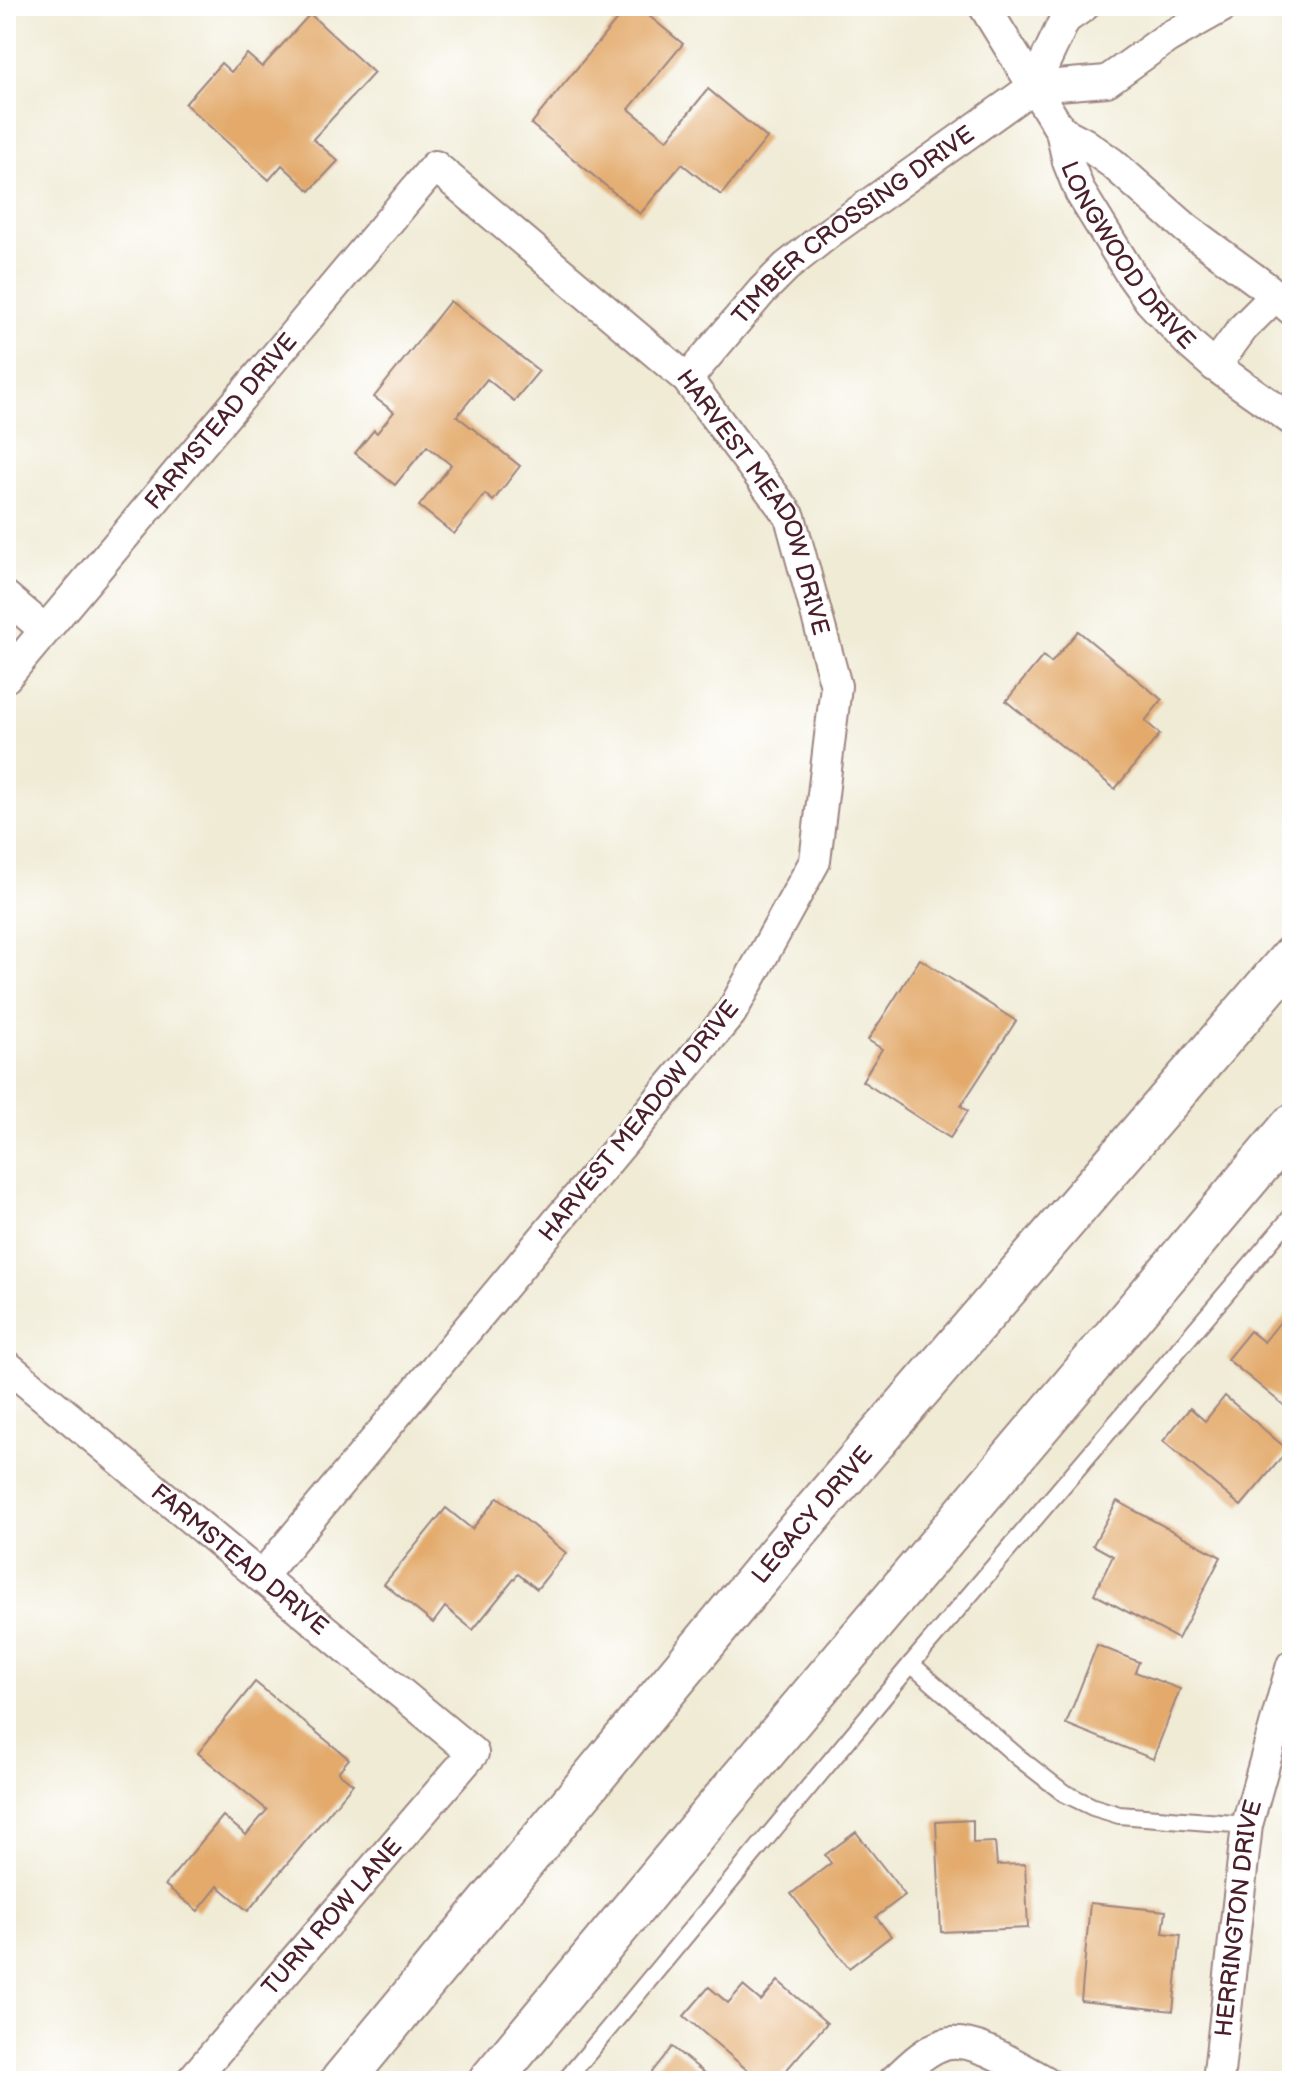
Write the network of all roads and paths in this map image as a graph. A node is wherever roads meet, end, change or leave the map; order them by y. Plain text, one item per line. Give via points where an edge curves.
1 (984, 6) edge
2 (1084, 6) edge
3 (1224, 6) edge
4 (1033, 87) junction
5 (1061, 131) junction
6 (435, 166) joint
7 (1284, 302) edge
8 (1215, 366) junction
9 (687, 379) junction
10 (1292, 420) edge
11 (6, 597) edge
12 (45, 630) junction
13 (6, 677) edge
14 (1292, 957) edge
15 (1292, 1126) edge
16 (1292, 1216) edge
17 (6, 1365) edge
18 (261, 1577) junction
19 (911, 1664) junction
20 (1290, 1679) edge
21 (473, 1753) joint
22 (1247, 1825) junction
23 (191, 2081) edge
24 (342, 2081) edge
25 (490, 2081) edge
26 (565, 2081) edge
27 (894, 2081) edge
28 (1045, 2081) edge
29 (1218, 2081) edge

1 - 4 street, LONGWOOD DRIVE
2 - 4 street, TIMBER CROSSING DRIVE via 1065,19
3 - 4 street via 1107,81
4 - 5 street, LONGWOOD DRIVE
4 - 9 street, TIMBER CROSSING DRIVE via 786,267
5 - 7 street, LONGWOOD DRIVE via 1099,152 1210,248
5 - 8 street, LONGWOOD DRIVE via 1080,192 1117,255 1165,318
6 - 9 street, HARVEST MEADOW DRIVE
6 - 12 street, FARMSTEAD DRIVE
7 - 8 street, LONGWOOD DRIVE via 1243,328
8 - 10 street, LONGWOOD DRIVE
9 - 18 street, HARVEST MEADOW DRIVE via 790,517 836,686 815,861 731,1013
11 - 12 street
12 - 13 street, FARMSTEAD DRIVE
14 - 24 main road, LEGACY DRIVE via 788,1542
15 - 25 main road
16 - 19 lane
17 - 18 street, FARMSTEAD DRIVE
18 - 21 street, FARMSTEAD DRIVE
19 - 22 lane via 1018,1757 1064,1793 1093,1807 1119,1815
19 - 26 lane
20 - 22 street, HERRINGTON DRIVE
21 - 23 street, TURN ROW LANE
22 - 29 street, HERRINGTON DRIVE
27 - 28 street via 919,2057 947,2043 976,2045

